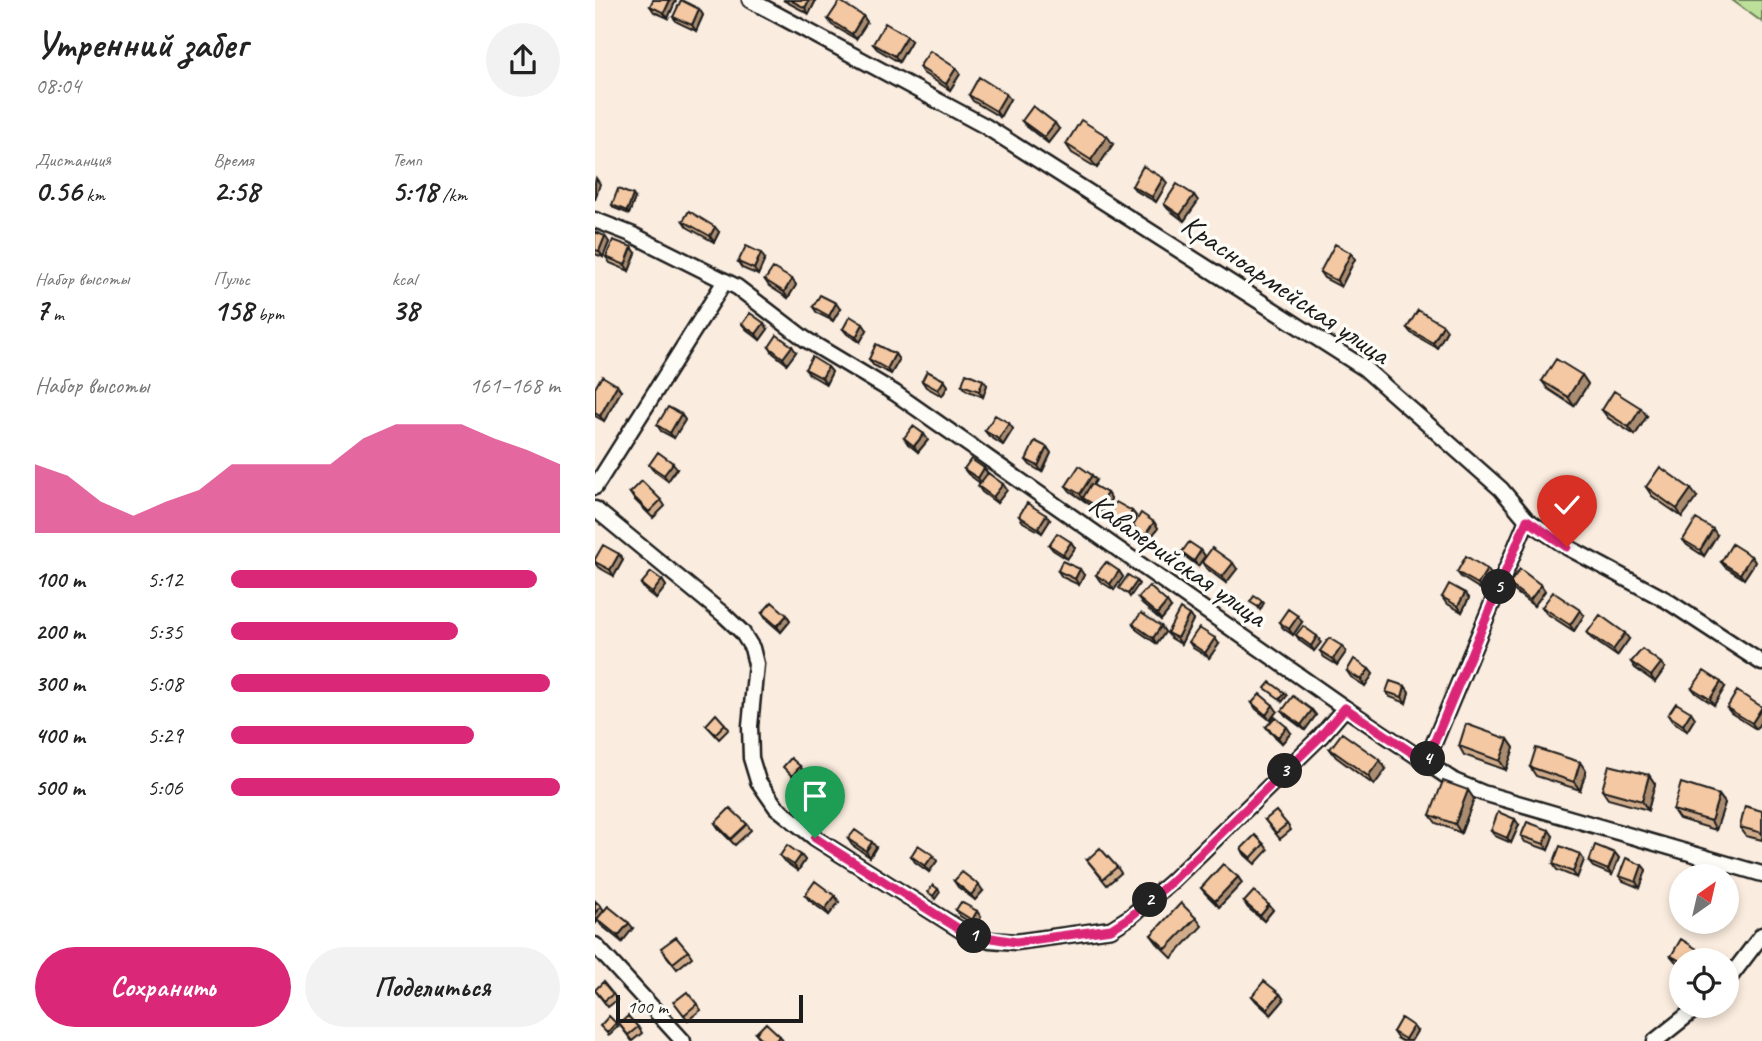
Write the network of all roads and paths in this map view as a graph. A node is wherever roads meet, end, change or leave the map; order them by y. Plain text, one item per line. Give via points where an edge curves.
1 (750, 0) edge
2 (595, 220) edge
3 (725, 281) junction
4 (595, 487) edge
5 (595, 509) edge
6 (1527, 520) junction
7 (1762, 663) edge
8 (1345, 708) junction
9 (1426, 762) junction
10 (1762, 874) edge
11 (1762, 935) edge
12 (595, 945) edge
13 (1739, 965) edge
14 (1684, 1018) edge
15 (683, 1041) edge
16 (1655, 1041) edge

1 - 6 street, Красноармейская улица via 985,125 1364,368 1501,489
2 - 3 street, Кавалерийская улица
3 - 4 street
3 - 8 street, Кавалерийская улица via 805,339 895,393
5 - 8 street via 724,615 752,648 756,664 751,758 758,781 776,807 815,838 967,934 1016,942 1111,929 1171,882
6 - 7 street, Красноармейская улица
6 - 9 street
8 - 9 street, Кавалерийская улица
9 - 10 street, Кавалерийская улица via 1483,793
11 - 13 street
12 - 15 street
14 - 16 street

